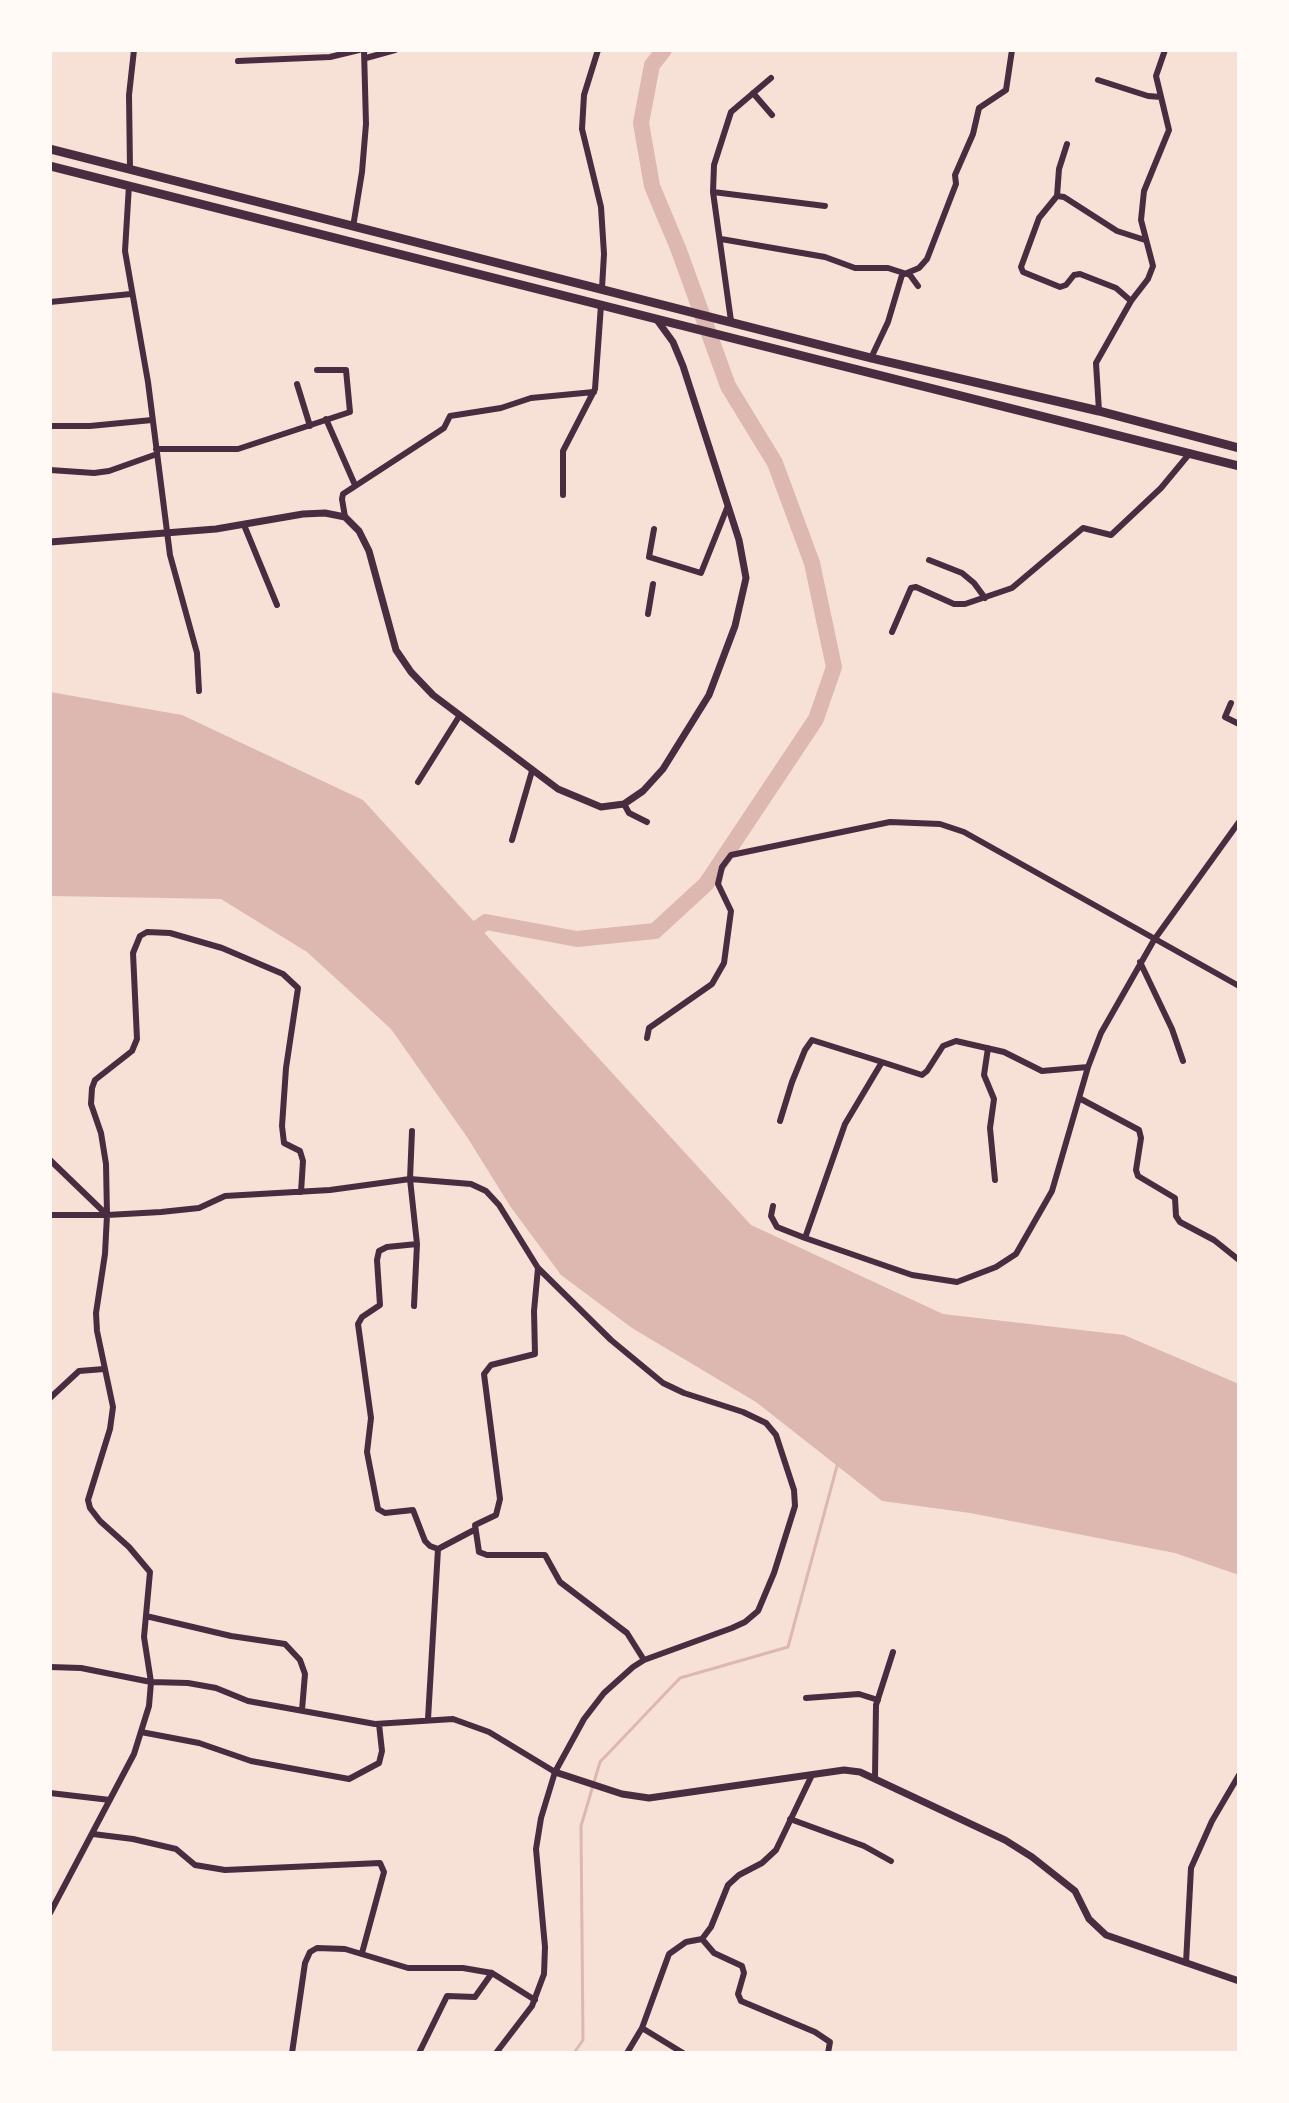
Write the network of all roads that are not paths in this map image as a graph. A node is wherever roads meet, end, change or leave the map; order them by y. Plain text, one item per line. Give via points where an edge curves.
1 (134, 50) edge
2 (395, 50) edge
3 (598, 50) edge
4 (1012, 50) edge
5 (1165, 50) edge
6 (363, 53) edge
7 (238, 61) dead end
8 (771, 78) dead end
9 (1098, 80) dead end
10 (753, 93) junction
11 (1161, 97) junction
12 (772, 115) dead end
13 (1067, 144) dead end
14 (50, 149) edge
15 (50, 166) edge
16 (130, 169) junction
17 (129, 185) junction
18 (713, 192) junction
19 (1057, 196) junction
20 (825, 206) dead end
21 (353, 227) junction
22 (721, 239) junction
23 (1145, 240) junction
24 (904, 272) junction
25 (918, 286) dead end
26 (602, 288) junction
27 (131, 294) junction
28 (1131, 301) junction
29 (50, 302) edge
30 (601, 305) junction
31 (658, 319) junction
32 (729, 321) junction
33 (871, 358) junction
34 (317, 370) dead end
35 (297, 384) dead end
36 (594, 392) junction
37 (1099, 411) junction
38 (326, 419) junction
39 (152, 420) junction
40 (50, 426) edge
41 (310, 426) junction
42 (1095, 429) junction
43 (1239, 448) edge
44 (156, 452) junction
45 (1190, 453) junction
46 (1239, 466) edge
47 (50, 470) edge
48 (355, 485) junction
49 (563, 495) dead end
50 (727, 508) junction
51 (345, 517) junction
52 (244, 525) junction
53 (654, 529) dead end
54 (166, 532) junction
55 (50, 542) edge
56 (929, 560) dead end
57 (653, 584) dead end
58 (985, 598) junction
59 (277, 605) dead end
60 (648, 614) dead end
61 (892, 632) dead end
62 (199, 691) dead end
63 (1231, 703) dead end
64 (460, 715) junction
65 (1239, 724) edge
66 (532, 771) junction
67 (418, 782) dead end
68 (624, 804) junction
69 (647, 822) dead end
70 (1239, 822) edge
71 (512, 840) dead end
72 (1154, 940) junction
73 (1140, 962) junction
74 (1239, 986) edge
75 (647, 1038) dead end
76 (988, 1048) junction
77 (1183, 1061) dead end
78 (882, 1062) junction
79 (1088, 1067) junction
80 (1079, 1098) junction
81 (780, 1121) dead end
82 (412, 1131) dead end
83 (50, 1160) edge
84 (410, 1179) junction
85 (995, 1180) dead end
86 (301, 1192) junction
87 (773, 1206) dead end
88 (50, 1215) edge
89 (107, 1215) junction
90 (805, 1238) junction
91 (417, 1244) junction
92 (1239, 1260) edge
93 (538, 1268) junction
94 (414, 1306) dead end
95 (104, 1369) junction
96 (50, 1398) edge
97 (474, 1530) junction
98 (438, 1549) junction
99 (146, 1616) junction
100 (893, 1652) dead end
101 (644, 1660) junction
102 (50, 1667) edge
103 (151, 1682) junction
104 (806, 1698) dead end
105 (878, 1700) junction
106 (302, 1710) junction
107 (428, 1719) junction
108 (379, 1724) junction
109 (141, 1732) junction
110 (555, 1772) junction
111 (812, 1775) junction
112 (1239, 1775) edge
113 (875, 1777) junction
114 (50, 1793) edge
115 (110, 1800) junction
116 (790, 1819) junction
117 (93, 1834) junction
118 (891, 1861) dead end
119 (50, 1913) edge
120 (702, 1939) junction
121 (362, 1953) junction
122 (1186, 1963) junction
123 (492, 1973) junction
124 (1239, 1981) edge
125 (535, 2000) junction
126 (642, 2028) junction
127 (292, 2053) edge
128 (419, 2053) edge
129 (496, 2053) edge
130 (627, 2053) edge
131 (683, 2053) edge
132 (828, 2053) edge

1 - 16 street
2 - 6 street
3 - 26 street via 584,95 582,129 601,207
4 - 24 street via 1006,90 979,108 927,259
5 - 11 street via 1156,76
6 - 7 street
6 - 21 street via 364,156
8 - 10 street
9 - 11 street
10 - 12 street
10 - 18 street via 729,116 717,152
11 - 23 street via 1169,130 1144,191
13 - 19 street
14 - 16 main road
15 - 17 main road
16 - 17 main road
16 - 21 main road
17 - 27 street via 125,251
17 - 30 main road
18 - 20 street
18 - 22 street
19 - 23 street via 1117,231
19 - 28 street via 1039,218 1021,270 1060,287 1080,274 1116,288
21 - 26 main road
22 - 24 street via 825,257 855,268
22 - 32 street
23 - 28 street via 1153,266
24 - 25 street
24 - 33 street
26 - 30 main road
26 - 32 main road
27 - 29 street
27 - 39 street
28 - 37 street via 1096,363
30 - 31 main road
30 - 36 street
31 - 42 main road
31 - 50 street via 678,352
32 - 33 main road
33 - 37 main road
34 - 38 street via 346,370 350,412
35 - 41 street
36 - 48 street via 531,398 450,416 438,432
36 - 49 street via 563,451
37 - 42 main road
37 - 43 main road
38 - 41 street
38 - 48 street
39 - 40 street
39 - 44 street
41 - 44 street via 238,449
42 - 45 main road
44 - 47 street via 109,471
44 - 54 street
45 - 46 main road
45 - 58 street via 1114,533 1083,528 1012,588
48 - 51 street via 343,494
50 - 53 street via 701,573 649,557
50 - 68 street via 746,578 728,648 709,695 663,769
51 - 52 street via 303,514
51 - 64 street via 369,551 401,659 433,695
52 - 54 street
52 - 59 street
54 - 55 street
54 - 62 street via 197,653
56 - 58 street via 968,577
57 - 60 street
58 - 61 street via 956,605 911,588
63 - 65 street via 1225,717
64 - 66 street
64 - 67 street
66 - 68 street via 590,804
66 - 71 street
68 - 69 street via 629,813
70 - 72 street
72 - 73 street
72 - 74 street
72 - 75 street via 947,826 890,822 812,837 733,854 727,860 718,884 731,911 724,963 712,984 649,1028
73 - 77 street
73 - 79 street
76 - 78 street via 947,1043 922,1075
76 - 79 street via 1042,1071
76 - 85 street via 984,1075 994,1099 990,1128
78 - 81 street via 812,1040
78 - 90 street via 845,1124
79 - 80 street
80 - 90 street via 1052,1191 1019,1251 996,1267 963,1281 940,1280
80 - 92 street via 1139,1130 1138,1176 1175,1198 1180,1222
82 - 84 street
83 - 89 street
84 - 86 street
84 - 91 street
84 - 93 street via 463,1182 486,1191
86 - 89 street via 225,1196 199,1208
86 - 89 street via 303,1161 300,1151 284,1143 282,1126 298,988 283,974 222,948 147,932 133,953 137,1039 132,1051 92,1088 106,1164
87 - 90 street via 777,1227
88 - 89 street
89 - 95 street via 96,1313
91 - 94 street
91 - 98 street via 379,1251 380,1305 359,1322 371,1418 367,1452 378,1509 413,1510 425,1541
93 - 97 street via 535,1354 491,1365 484,1374 499,1505 496,1515 476,1523
93 - 101 street via 611,1340 669,1387 766,1423 779,1442 794,1490 789,1531 758,1611 732,1628
95 - 96 street via 79,1371
95 - 99 street via 113,1407 88,1500 100,1521 150,1572
97 - 98 street
97 - 101 street via 482,1555 546,1556 560,1582 624,1629
98 - 107 street
99 - 103 street
99 - 106 street via 285,1644 305,1674
100 - 105 street
101 - 110 street via 595,1705
102 - 103 street
103 - 106 street via 216,1688 248,1701
103 - 109 street
104 - 105 street via 859,1694
105 - 113 street
106 - 108 street
107 - 108 street
107 - 110 street via 453,1719 481,1728
108 - 109 street via 379,1763 349,1779 251,1761 199,1743
109 - 115 street
110 - 111 street via 649,1798
110 - 125 street via 536,1849 545,1963
111 - 113 street via 844,1770
111 - 116 street
112 - 122 street via 1191,1868
113 - 122 street via 1032,1857 1075,1891 1089,1919 1106,1935
114 - 115 street
115 - 117 street
116 - 118 street
116 - 120 street via 771,1856 728,1885
117 - 119 street
117 - 121 street via 176,1849 195,1865 225,1870 380,1863 384,1872
120 - 126 street via 669,1954
120 - 132 street via 714,1953 742,1966 741,2001 815,2032 830,2042
121 - 123 street via 408,1968
121 - 127 street via 330,1947 310,1952
122 - 124 street
123 - 125 street
123 - 128 street via 475,1997 447,1996
125 - 129 street
126 - 130 street
126 - 131 street

